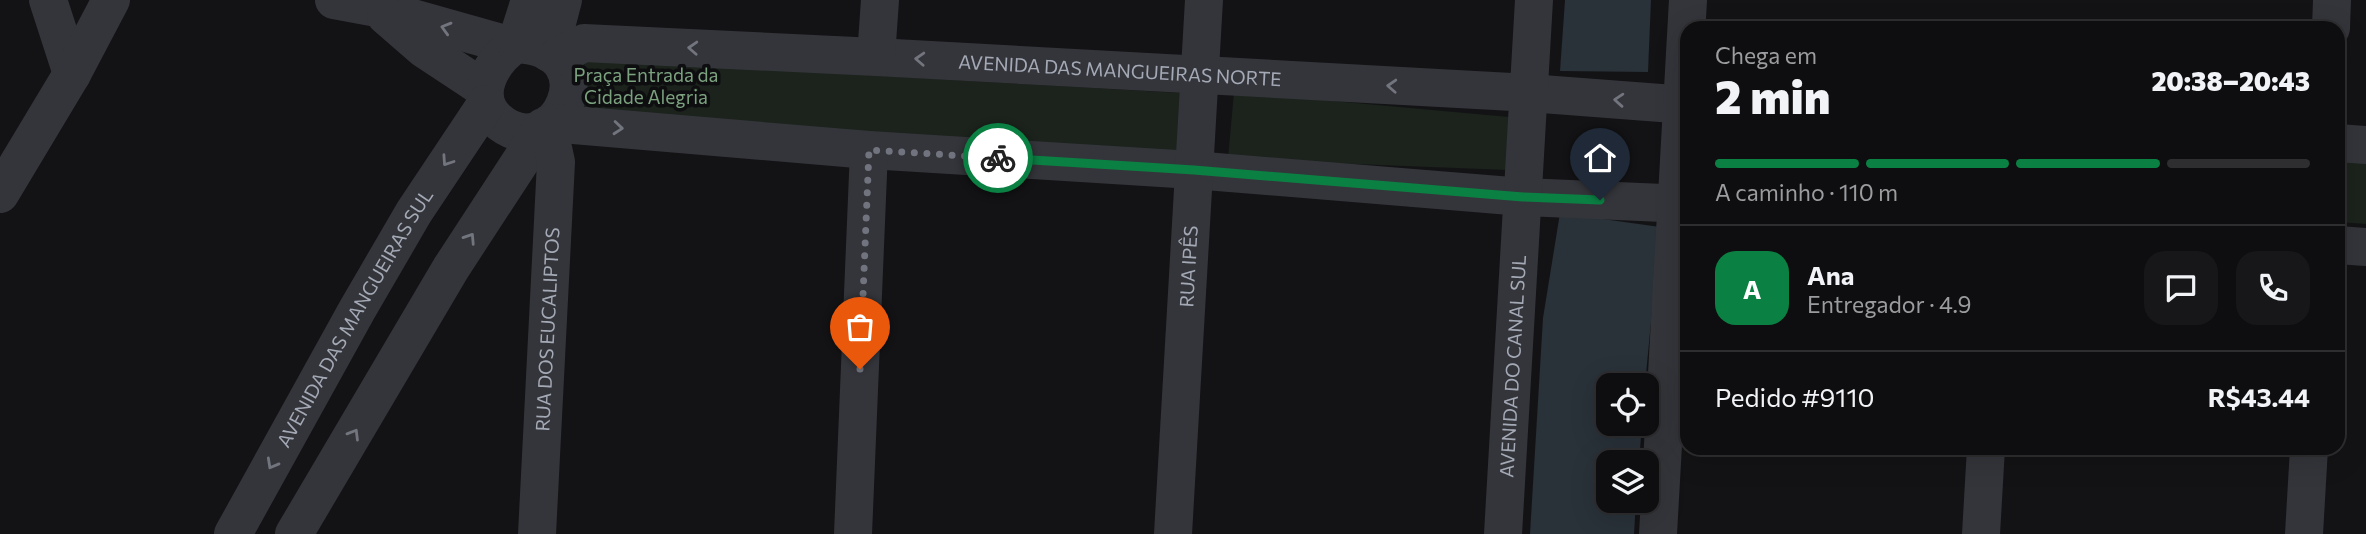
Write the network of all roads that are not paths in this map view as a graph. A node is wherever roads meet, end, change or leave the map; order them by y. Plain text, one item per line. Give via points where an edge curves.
1 (48, 0) edge
2 (111, 0) edge
3 (334, 0) edge
4 (530, 0) edge
5 (563, 0) edge
6 (880, 0) edge
7 (1203, 0) edge
8 (1534, 0) edge
9 (1688, 0) edge
10 (2332, 0) edge
11 (377, 8) junction
12 (1687, 21) edge
13 (2331, 21) edge
14 (533, 50) junction
15 (876, 57) junction
16 (72, 74) junction
17 (1199, 76) junction
18 (1529, 93) junction
19 (484, 96) junction
20 (1680, 105) edge
21 (547, 125) junction
22 (2345, 144) edge
23 (2366, 145) edge
24 (869, 150) junction
25 (1194, 170) junction
26 (0, 194) edge
27 (1523, 197) junction
28 (1680, 204) edge
29 (1680, 232) edge
30 (2345, 246) edge
31 (2366, 247) edge
32 (1986, 455) edge
33 (2309, 455) edge
34 (233, 534) edge
35 (293, 534) edge
36 (537, 534) edge
37 (853, 534) edge
38 (1173, 534) edge
39 (1503, 534) edge
40 (1658, 534) edge
41 (1981, 534) edge
42 (2305, 534) edge

1 - 16 street
2 - 16 street
3 - 11 street
4 - 14 street
5 - 14 street
6 - 15 street
7 - 17 street, RUA IPÊS
8 - 18 street
9 - 12 street
10 - 13 street
14 -> 11 street
11 - 19 street
15 -> 14 street, AVENIDA DAS MANGUEIRAS NORTE via 584,43
14 - 19 street via 495,64
14 - 21 street via 569,78 569,97
17 -> 15 street, AVENIDA DAS MANGUEIRAS NORTE
16 - 26 street
18 -> 17 street, AVENIDA DAS MANGUEIRAS NORTE
17 - 25 street, RUA IPÊS
20 -> 18 street, AVENIDA DAS MANGUEIRAS NORTE
18 - 27 street, AVENIDA DO CANAL SUL
19 - 21 street via 495,119 509,128 526,132
19 -> 34 street, AVENIDA DAS MANGUEIRAS SUL via 350,322
21 -> 24 street
35 -> 21 street via 451,268
21 - 36 street, RUA DOS EUCALIPTOS via 556,162
22 - 23 street
24 - 25 street
24 - 37 street
25 - 27 street
25 - 38 street, RUA IPÊS
27 - 28 street
27 - 39 street, AVENIDA DO CANAL SUL
29 - 40 street
30 - 31 street
32 - 41 street
33 - 42 street

